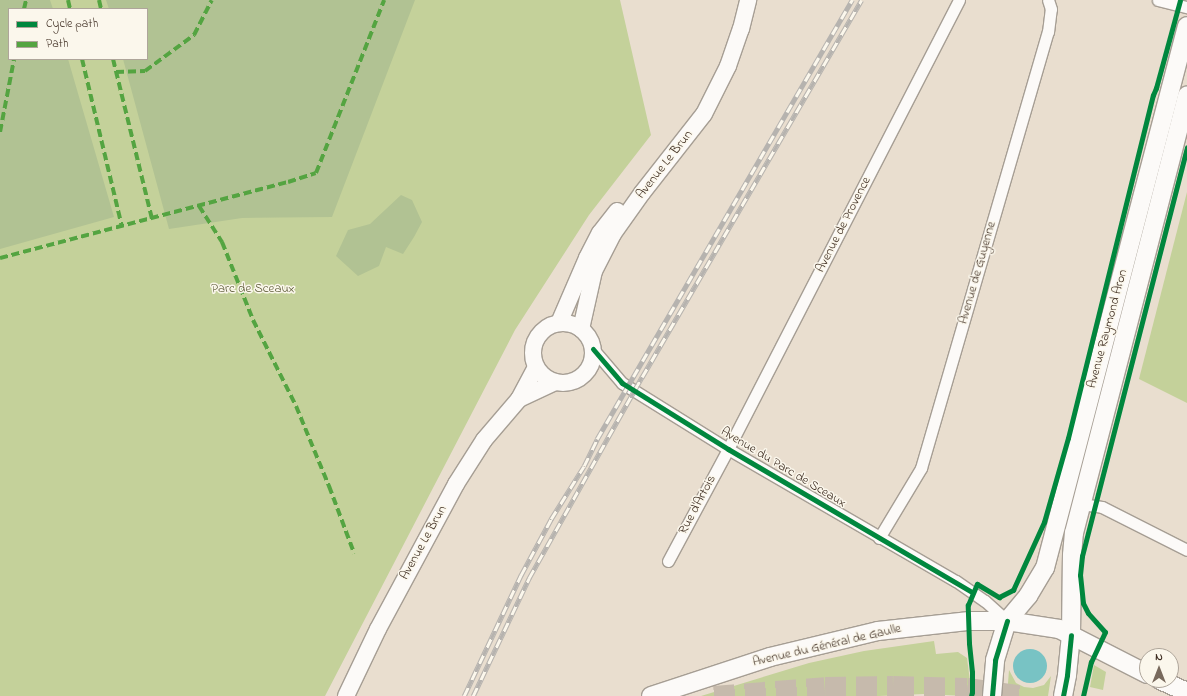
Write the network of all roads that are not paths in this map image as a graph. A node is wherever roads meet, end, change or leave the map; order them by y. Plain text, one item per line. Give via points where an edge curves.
1 (738, 0) edge
2 (748, 0) edge
3 (959, 0) edge
4 (1048, 0) edge
5 (1158, 0) edge
6 (1187, 7) edge
7 (1187, 26) edge
8 (1187, 95) edge
9 (559, 323) junction
10 (580, 329) junction
11 (593, 349) junction
12 (536, 367) junction
13 (555, 382) junction
14 (519, 399) junction
15 (728, 449) junction
16 (1081, 504) junction
17 (880, 538) junction
18 (1187, 550) edge
19 (668, 561) dead end
20 (1007, 621) junction
21 (1071, 635) junction
22 (1139, 670) edge
23 (346, 696) edge
24 (651, 696) edge
25 (992, 696) edge
26 (1063, 696) edge

1 - 9 main road, Avenue Le Brun via 719,62 704,93 686,122 600,233
2 - 10 main road, Avenue Le Brun via 728,66 704,114 613,234 594,271
3 - 15 street, Avenue de Provence
4 - 17 street, Avenue de Guyenne via 1051,9 1048,32 921,468
5 - 6 street
7 - 20 main road, Avenue Raymond Aron via 1045,568 1028,596
8 - 16 main road, Avenue Raymond Aron
9 - 10 main road
9 - 12 main road via 550,326 536,339 533,348
10 - 11 main road via 591,341
11 - 13 main road via 589,368 583,376 565,384
11 - 15 street, Avenue du Parc de Sceaux via 622,383
12 - 13 main road via 547,379
12 - 14 main road, Avenue Le Brun
13 - 14 main road, Avenue Le Brun
14 - 23 main road, Avenue Le Brun via 484,440 456,484 378,629
15 - 17 street, Avenue du Parc de Sceaux
15 - 19 street, Rue d'Artois
16 - 18 street via 1102,507
16 - 21 main road, Avenue Raymond Aron via 1072,555
17 - 20 street, Avenue du Parc de Sceaux via 972,592
20 - 21 main road, Avenue du Général de Gaulle via 1059,629
20 - 24 main road, Avenue du Général de Gaulle via 968,620 878,631 770,657
20 - 25 main road via 995,660
21 - 22 main road, Avenue du Général de Gaulle
21 - 26 main road, Avenue Raymond Aron

